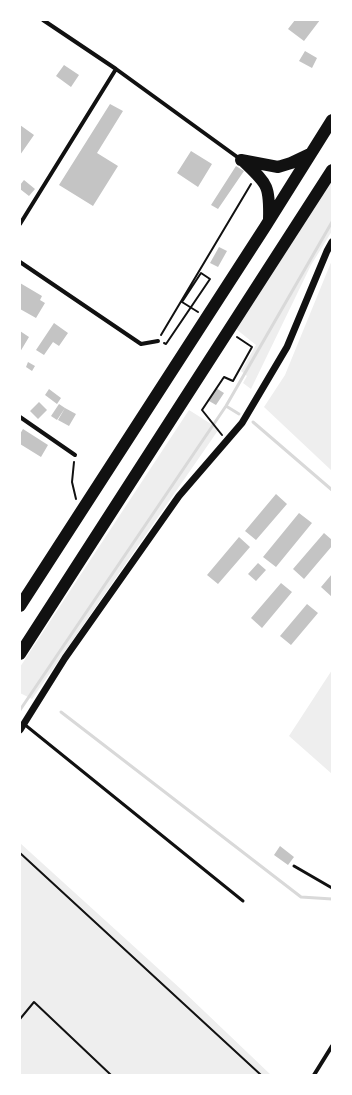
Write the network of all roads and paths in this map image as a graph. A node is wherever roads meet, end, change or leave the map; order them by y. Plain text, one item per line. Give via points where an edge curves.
1 (43, 20) edge
2 (116, 70) junction
3 (332, 120) edge
4 (310, 154) junction
5 (241, 160) junction
6 (332, 170) edge
7 (257, 174) junction
8 (270, 220) junction
9 (20, 224) edge
10 (332, 242) edge
11 (20, 262) edge
12 (201, 314) dead end
13 (233, 335) dead end
14 (158, 341) junction
15 (20, 417) edge
16 (216, 427) dead end
17 (75, 455) joint
18 (80, 514) junction
19 (20, 606) edge
20 (20, 654) edge
21 (22, 727) edge
22 (20, 854) edge
23 (294, 866) dead end
24 (332, 888) edge
25 (243, 901) dead end
26 (20, 1019) edge
27 (332, 1046) edge
28 (111, 1075) edge
29 (261, 1075) edge
30 (314, 1075) edge

1 - 2 street
2 - 5 street
2 - 9 street
3 - 4 highway
4 - 5 highway via 278,167
4 - 8 highway
5 - 7 highway
6 - 20 highway
7 - 8 highway via 264,181 270,198
7 - 14 path
8 - 18 highway
10 - 21 street via 287,347 242,423 179,496 65,658
11 - 14 street via 140,344
12 - 14 path via 182,302 201,272 210,278 166,344
13 - 16 path via 252,347 233,382 224,377 202,410
15 - 17 street
17 - 18 path via 72,482
18 - 19 highway
21 - 25 lane
22 - 29 path
23 - 24 lane
26 - 28 path via 34,1002
27 - 30 street

